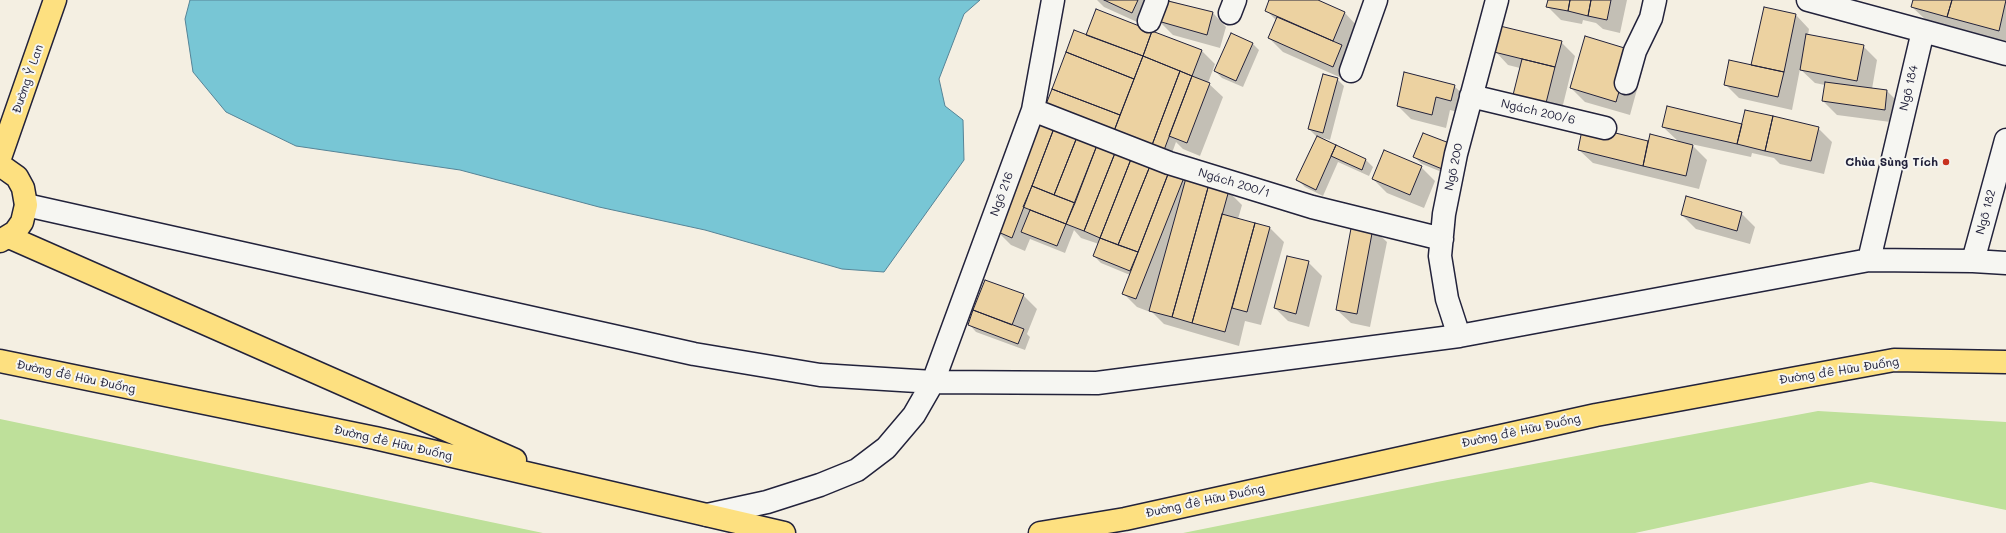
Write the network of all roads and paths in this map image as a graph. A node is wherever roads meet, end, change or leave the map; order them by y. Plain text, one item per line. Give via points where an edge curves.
1 (55, 0) edge
2 (1053, 0) edge
3 (1157, 0) edge
4 (1376, 0) edge
5 (1497, 0) edge
6 (1655, 0) edge
7 (1808, 0) edge
8 (1149, 21) dead end
9 (1923, 32) junction
10 (2006, 54) edge
11 (1350, 71) dead end
12 (1626, 83) dead end
13 (1471, 96) junction
14 (1033, 110) junction
15 (1605, 128) dead end
16 (2006, 140) edge
17 (0, 158) edge
18 (0, 165) edge
19 (26, 205) junction
20 (5, 239) edge
21 (1442, 239) junction
22 (1869, 260) junction
23 (1973, 261) junction
24 (2006, 263) edge
25 (1459, 336) junction
26 (0, 361) edge
27 (2006, 362) edge
28 (933, 382) junction
29 (563, 481) junction
30 (707, 515) junction
31 (784, 533) edge
32 (1040, 533) edge

1 - 17 main road, Đường Ỷ Lan
2 - 14 street, Ngõ 216
3 - 8 street
4 - 11 street
5 - 13 street, Ngõ 200
6 - 12 street via 1651,18 1635,51
7 - 9 street
9 - 10 street
9 - 22 street, Ngõ 184
13 - 15 street, Ngách 200/6
13 - 21 street, Ngõ 200 via 1456,154 1444,214
14 - 21 street, Ngách 200/1 via 1169,163 1312,207
14 - 28 street, Ngõ 216
16 - 23 street, Ngõ 182
18 - 19 main road via 17,177 24,188
19 - 20 main road via 22,222 15,232
19 - 28 street via 694,354 820,375
20 - 29 main road
21 - 25 street, Ngõ 200 via 1440,256 1447,299
22 - 23 street
22 - 25 street
23 - 24 street
25 - 28 street via 1097,382
26 - 29 main road, Đường đê Hữu Đuống via 375,438
27 - 32 main road, Đường đê Hữu Đuống via 1894,360 1596,415 1126,519
28 - 30 street, Ngõ 216 via 914,415 886,448 857,470 767,502
29 - 30 main road, Đường đê Hữu Đuống
30 - 31 main road, Đường đê Hữu Đuống

